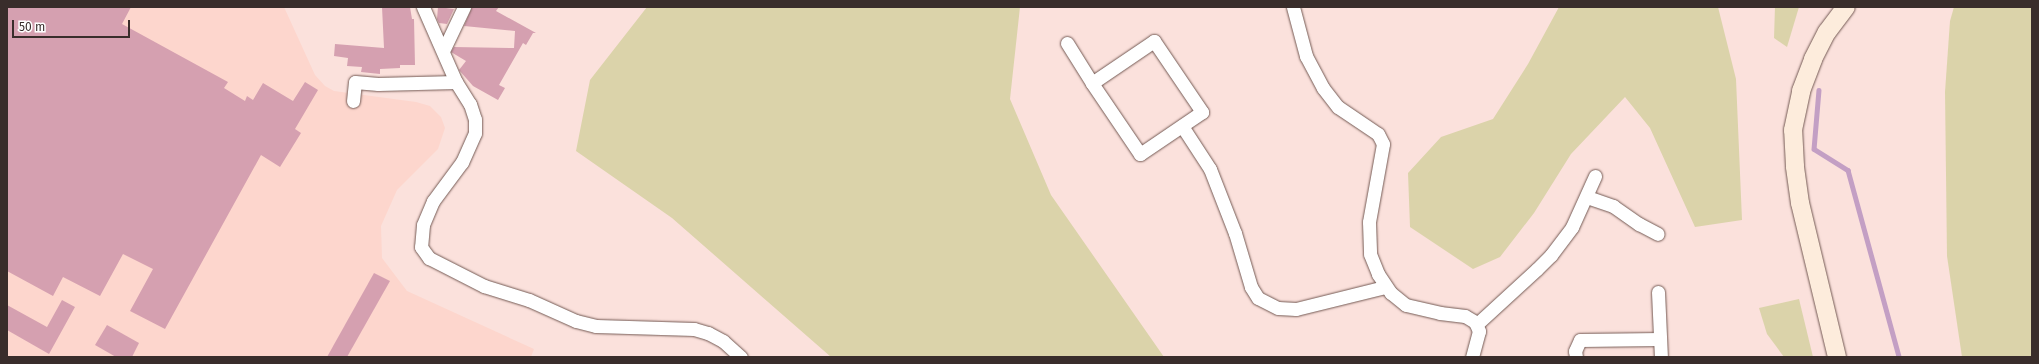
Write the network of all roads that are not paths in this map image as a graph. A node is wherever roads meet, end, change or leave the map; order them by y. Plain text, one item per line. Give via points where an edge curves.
1 (423, 7) edge
2 (464, 7) edge
3 (1293, 7) edge
4 (1846, 7) edge
5 (1067, 43) dead end
6 (443, 51) junction
7 (456, 82) junction
8 (1092, 83) junction
9 (353, 101) dead end
10 (1182, 126) junction
11 (1596, 176) dead end
12 (1587, 197) junction
13 (1658, 234) dead end
14 (1385, 287) junction
15 (1658, 292) dead end
16 (1477, 324) junction
17 (1660, 338) junction
18 (741, 357) edge
19 (1472, 357) edge
20 (1576, 357) edge
21 (1661, 357) edge
22 (1837, 357) edge

1 - 6 street
2 - 6 street
3 - 14 street via 1306,56 1323,88 1338,107 1378,134 1383,144 1369,222 1369,242 1373,263
4 - 22 street via 1827,32 1809,69 1797,105 1793,130 1799,197
5 - 8 street
6 - 7 street
7 - 9 street via 355,82
7 - 18 street via 470,104 475,119 475,133 462,162 433,201 423,225 421,247 429,258 484,286 529,300 576,321 596,326 694,329 723,341
8 - 10 street via 1140,154
8 - 10 street via 1154,41 1202,112
10 - 14 street via 1210,169 1235,233 1250,287 1258,298 1278,308 1296,309
11 - 12 street
12 - 13 street via 1613,206
12 - 16 street via 1572,226 1551,255
14 - 16 street via 1406,305 1465,316
15 - 17 street
16 - 19 street via 1479,334
17 - 20 street via 1580,340 1575,351
17 - 21 street

